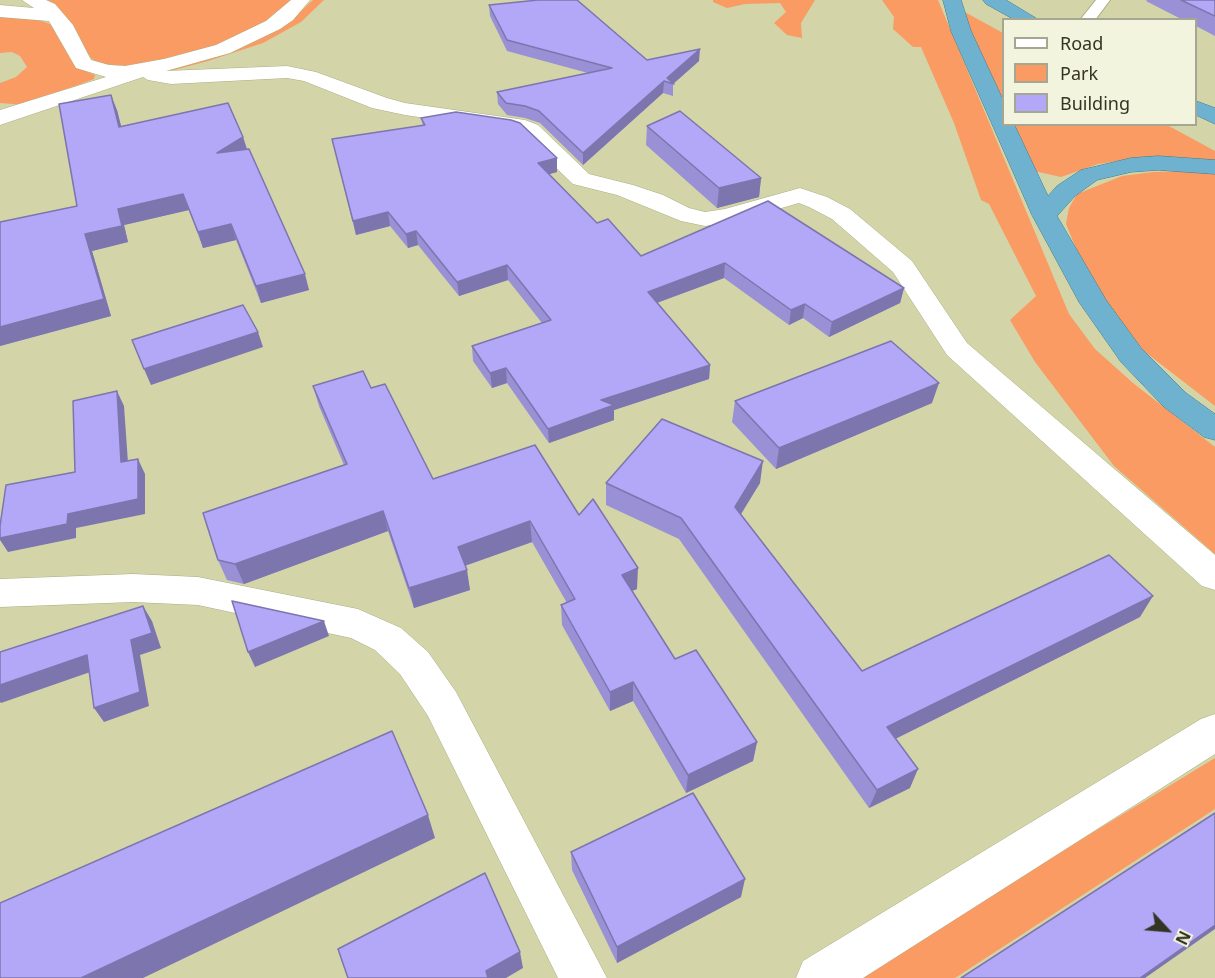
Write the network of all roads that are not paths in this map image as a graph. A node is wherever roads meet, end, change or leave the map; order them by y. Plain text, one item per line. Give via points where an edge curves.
1 (31, 0) edge
2 (301, 0) edge
3 (952, 0) edge
4 (992, 0) edge
5 (1103, 0) edge
6 (0, 11) edge
7 (55, 16) junction
8 (1026, 18) edge
9 (1089, 18) edge
10 (144, 69) junction
11 (1197, 108) edge
12 (1215, 117) edge
13 (0, 118) edge
14 (1002, 122) edge
15 (1004, 126) edge
16 (1215, 167) edge
17 (1044, 215) junction
18 (1215, 429) edge
19 (1215, 576) edge
20 (0, 592) edge
21 (1215, 732) edge
22 (583, 978) edge
23 (820, 978) edge

1 - 7 street
2 - 10 street via 273,25 223,49
3 - 14 highway via 961,31
4 - 8 highway
5 - 9 lane
6 - 7 street
7 - 10 street via 83,64 108,71
10 - 13 street
10 - 19 street via 155,76 171,78 287,72 326,81 405,109 517,125 530,130 581,179 635,193 681,214 705,219 800,195 831,207 903,267 957,349
11 - 12 highway
15 - 17 highway
16 - 17 highway via 1158,163 1089,175 1066,191
17 - 18 highway via 1093,302 1131,355 1175,400
20 - 22 street via 133,588 198,591 358,624 388,639 414,663 442,704
21 - 23 street

